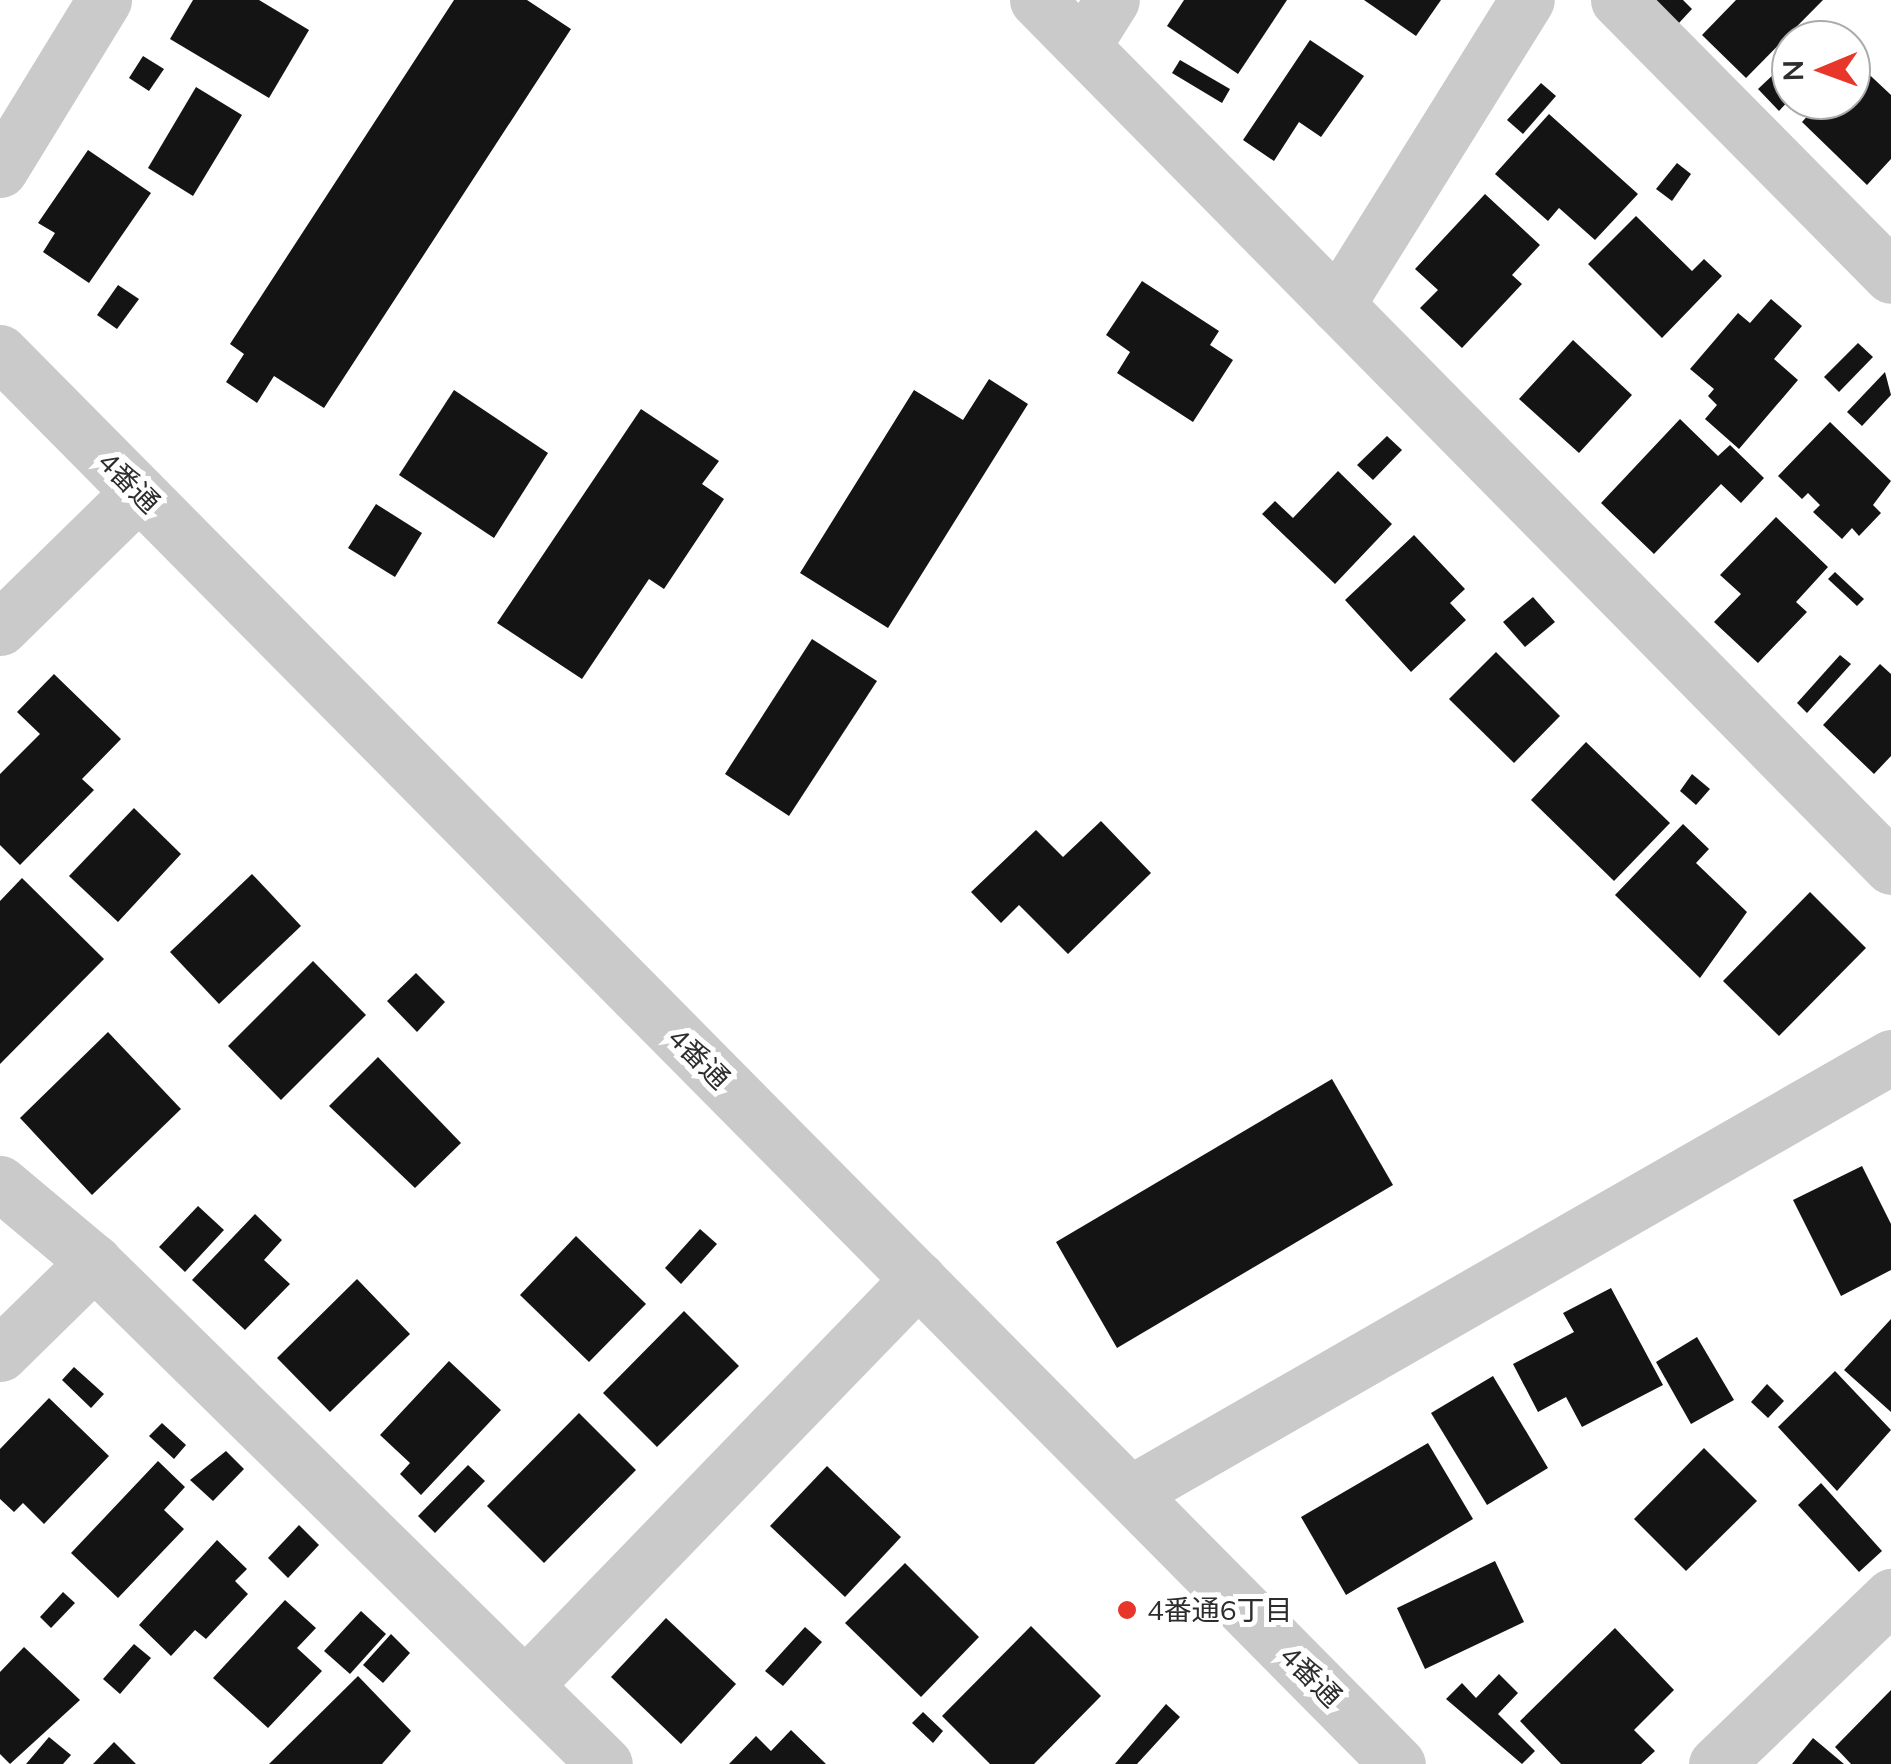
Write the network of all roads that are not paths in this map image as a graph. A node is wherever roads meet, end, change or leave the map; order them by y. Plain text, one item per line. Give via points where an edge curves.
1 (104, 0) edge
2 (1037, 0) edge
3 (1112, 0) edge
4 (1526, 0) edge
5 (1618, 0) edge
6 (1083, 46) junction
7 (0, 170) edge
8 (1891, 276) edge
9 (1337, 305) junction
10 (0, 352) edge
11 (139, 492) junction
12 (0, 628) edge
13 (1891, 866) edge
14 (1891, 1058) edge
15 (0, 1183) edge
16 (94, 1262) junction
17 (918, 1279) junction
18 (0, 1354) edge
19 (1130, 1493) junction
20 (1891, 1596) edge
21 (526, 1684) junction
22 (605, 1764) edge
23 (1398, 1764) edge
24 (1716, 1764) edge

1 - 7 street
2 - 6 street
3 - 6 street
4 - 9 street
5 - 8 street
6 - 9 street
9 - 13 street
10 - 11 street, 4番通
11 - 12 street
11 - 17 street, 4番通
14 - 19 street
15 - 16 street
16 - 18 street
16 - 21 street
17 - 19 street, 4番通
17 - 21 street
19 - 23 street, 4番通
20 - 24 street
21 - 22 street

